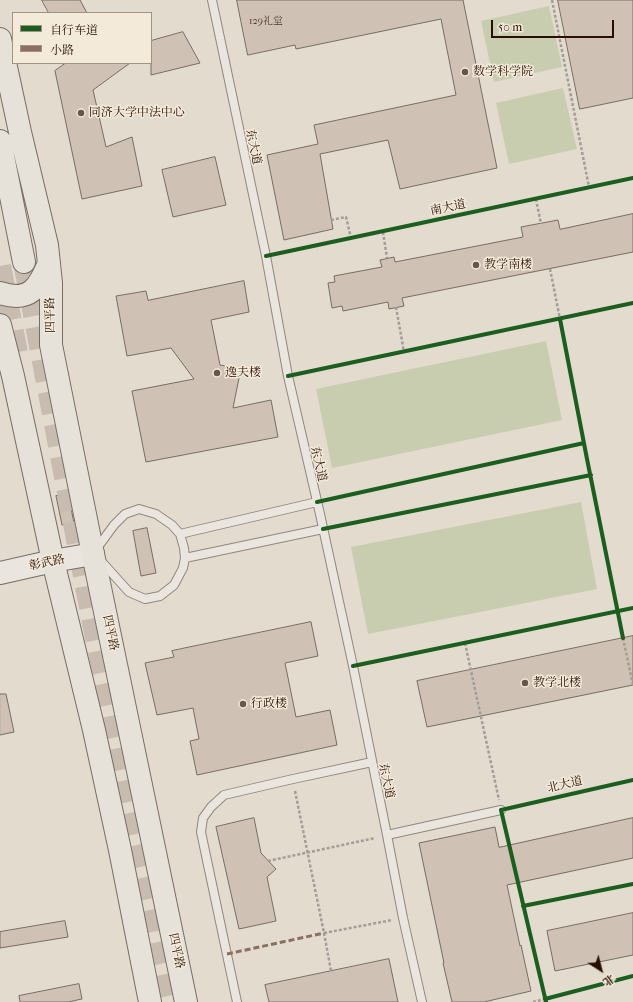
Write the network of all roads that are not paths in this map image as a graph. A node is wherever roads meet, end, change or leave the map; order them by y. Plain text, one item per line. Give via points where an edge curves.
1 (212, 0) edge
2 (0, 39) edge
3 (0, 141) edge
4 (24, 262) tunnel mouth
5 (49, 263) junction
6 (0, 293) edge
7 (0, 325) edge
8 (317, 502) junction
9 (323, 529) junction
10 (180, 534) junction
11 (94, 554) junction
12 (185, 558) junction
13 (53, 561) junction
14 (0, 574) edge
15 (372, 762) junction
16 (501, 810) road end
17 (387, 835) junction
18 (150, 1002) edge
19 (186, 1002) edge
20 (237, 1002) edge
21 (422, 1002) edge

1 - 8 lane, 东大道 via 266,256 288,376
2 - 5 main road, 四平路
3 - 4 main road
5 - 6 main road, 四平路 via 37,287 25,295
5 - 11 main road, 四平路 via 51,345
7 - 13 main road
8 - 9 lane, 东大道
8 - 10 lane
9 - 12 lane
9 - 15 lane, 东大道
10 - 11 lane via 156,514 139,509 125,514
10 - 12 lane
11 - 12 lane via 129,592 145,599 160,596 174,585
11 - 13 street, 彰武路
11 - 19 main road, 四平路
13 - 14 street, 彰武路
13 - 18 main road via 94,730
15 - 17 lane, 东大道
15 - 20 lane via 224,795 203,818 201,832
16 - 17 lane
17 - 21 lane, 东大道

